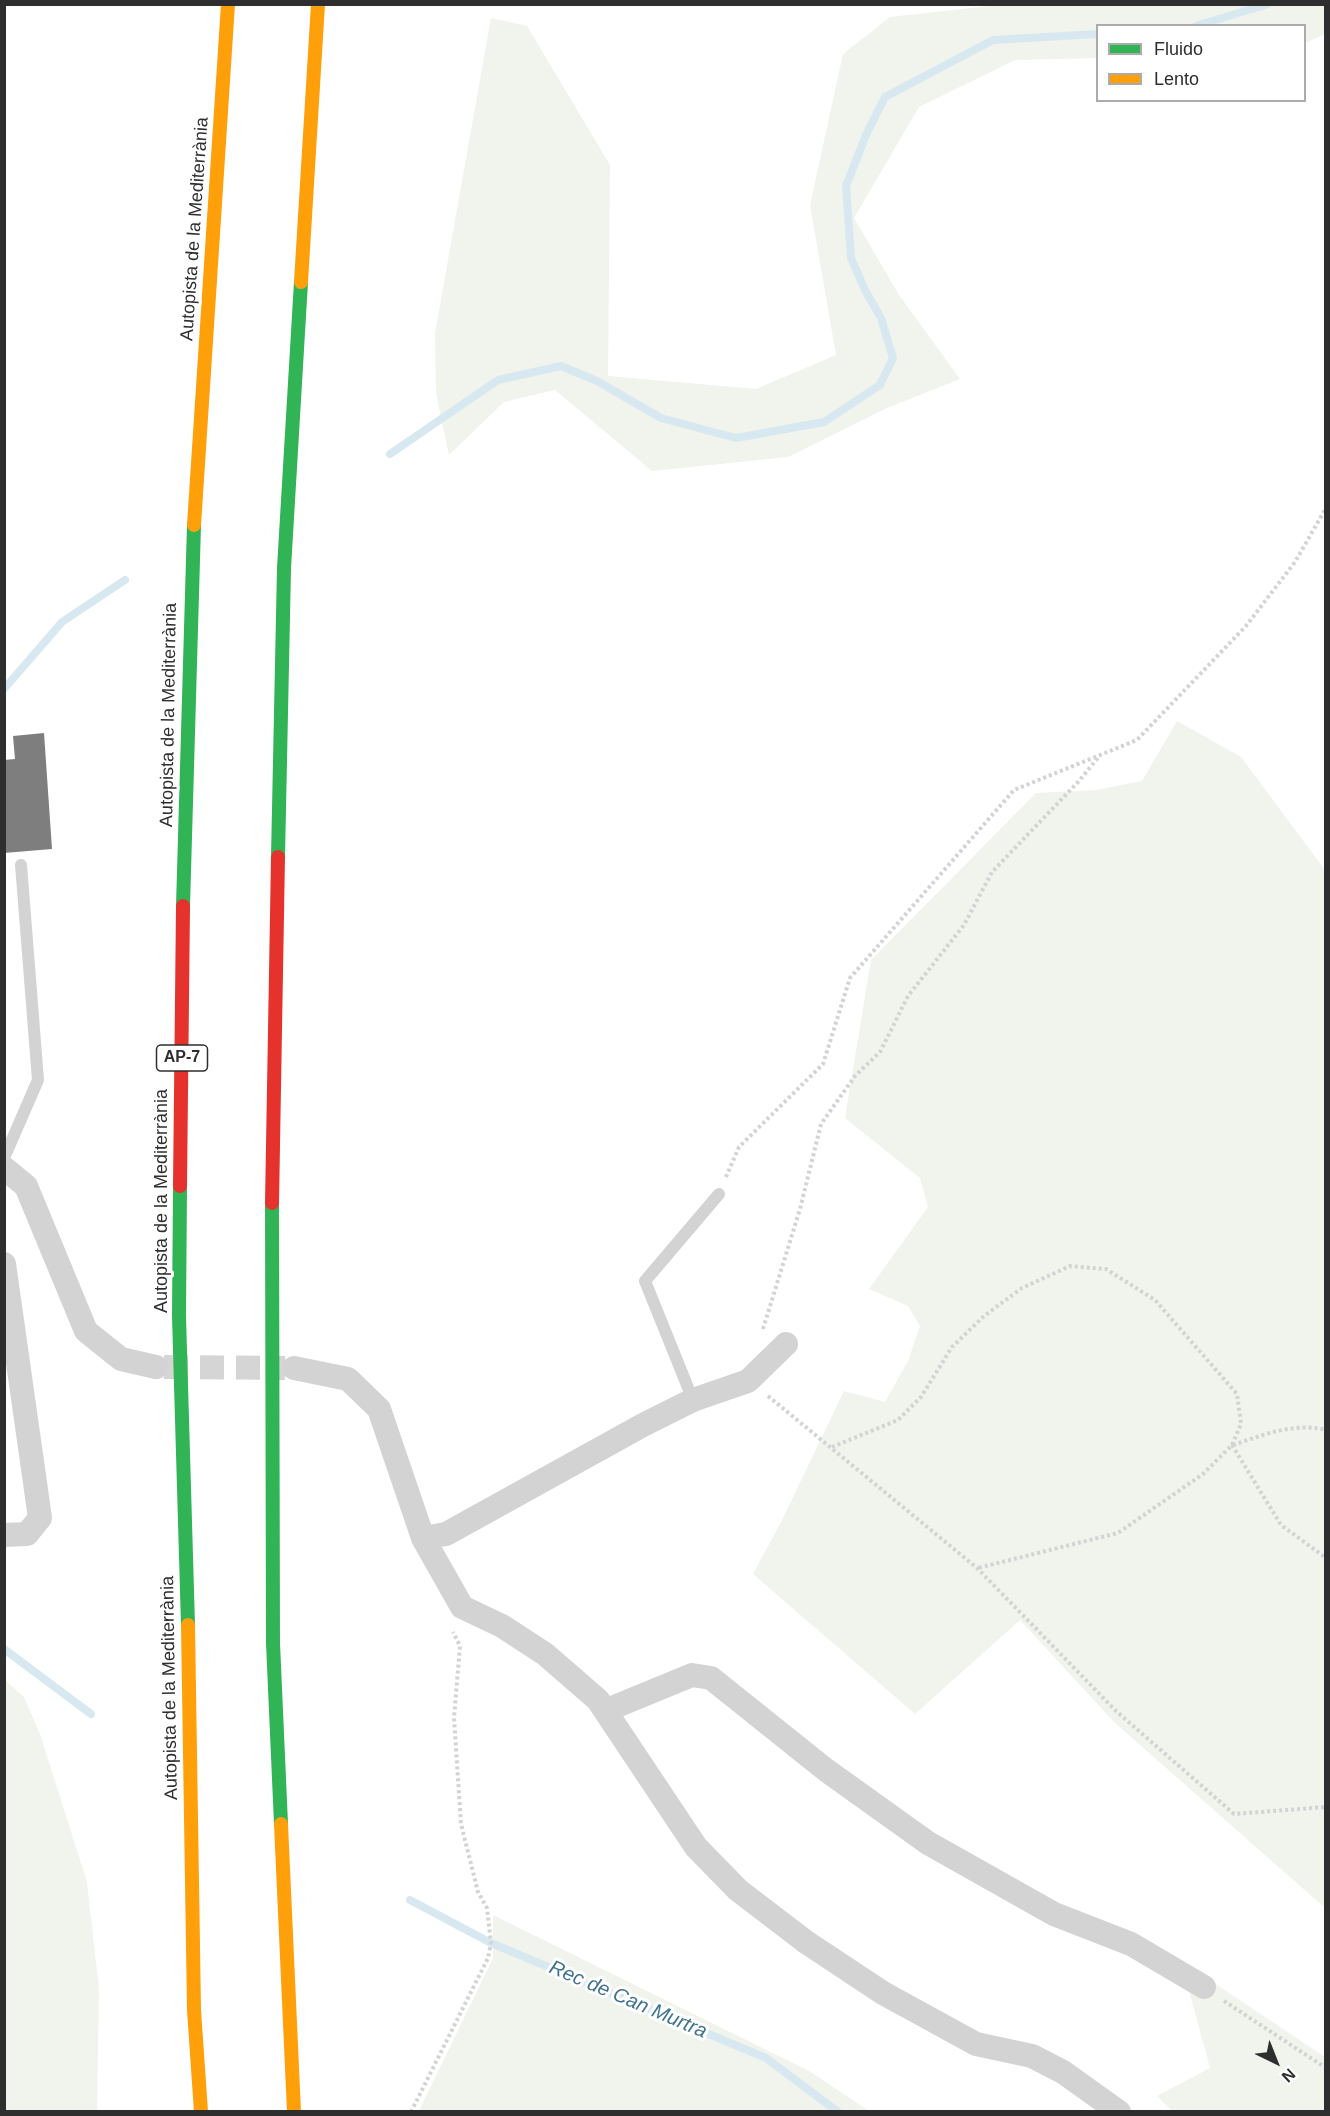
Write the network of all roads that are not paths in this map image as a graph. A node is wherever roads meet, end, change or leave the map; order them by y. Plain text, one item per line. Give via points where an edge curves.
1 (228, 4) edge
2 (318, 4) edge
3 (21, 865) dead end
4 (4, 1158) edge
5 (4, 1168) edge
6 (718, 1194) road end
7 (4, 1264) edge
8 (786, 1344) dead end
9 (156, 1367) tunnel mouth
10 (294, 1368) tunnel mouth
11 (693, 1400) junction
12 (15, 1417) edge
13 (4, 1535) edge
14 (423, 1538) junction
15 (607, 1710) junction
16 (1204, 1987) road end
17 (201, 2112) edge
18 (294, 2112) edge
19 (1119, 2112) edge

1 - 17 highway, Autopista de la Mediterrània / AP-7 via 190,574 183,891 179,1316 194,2010
2 - 18 highway via 284,568 270,1293 273,1643
3 - 4 lane via 38,1080
5 - 9 street via 26,1186 86,1331 121,1359
6 - 11 lane via 645,1281
7 - 12 street
8 - 11 street via 748,1381
10 - 14 street via 348,1379 379,1409
11 - 14 street via 446,1534
12 - 13 street via 40,1518 27,1534
14 - 15 street via 462,1607 502,1626 545,1654
15 - 16 street via 692,1676 711,1678 928,1843 1054,1914 1131,1944
15 - 19 street via 696,1847 756,1905 883,1993 976,2044 1032,2056

